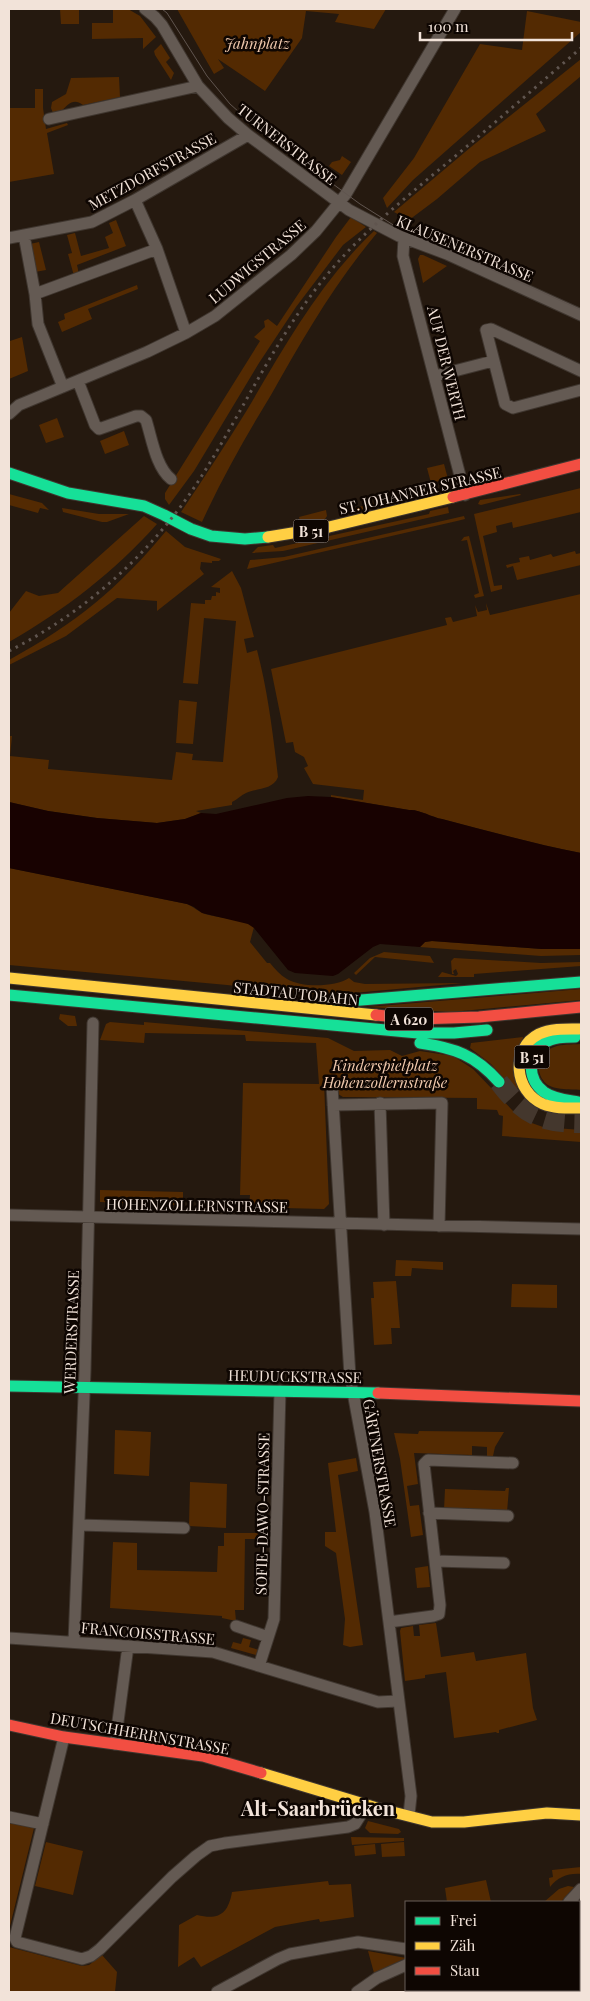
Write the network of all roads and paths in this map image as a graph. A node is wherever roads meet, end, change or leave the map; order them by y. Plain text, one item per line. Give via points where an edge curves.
1 (145, 9) edge
2 (455, 9) edge
3 (198, 86) junction
4 (49, 119) dead end
5 (248, 135) junction
6 (135, 200) junction
7 (340, 203) junction
8 (24, 235) junction
9 (9, 238) edge
10 (404, 238) junction
11 (157, 249) junction
12 (35, 294) junction
13 (581, 315) edge
14 (186, 334) junction
15 (493, 361) junction
16 (581, 371) edge
17 (435, 376) junction
18 (78, 381) junction
19 (63, 387) junction
20 (581, 390) edge
21 (9, 414) edge
22 (581, 464) edge
23 (9, 473) edge
24 (171, 479) dead end
25 (9, 485) edge
26 (465, 495) junction
27 (152, 509) junction
28 (9, 978) edge
29 (581, 982) edge
30 (9, 995) edge
31 (237, 1001) junction
32 (581, 1008) edge
33 (581, 1020) edge
34 (92, 1023) dead end
35 (535, 1025) dead end
36 (350, 1028) junction
37 (581, 1028) edge
38 (499, 1029) dead end
39 (581, 1037) edge
40 (499, 1082) tunnel mouth
41 (332, 1086) dead end
42 (581, 1102) edge
43 (380, 1103) junction
44 (560, 1103) junction
45 (333, 1105) junction
46 (581, 1108) edge
47 (9, 1215) edge
48 (89, 1217) junction
49 (341, 1224) junction
50 (384, 1225) junction
51 (439, 1226) junction
52 (581, 1229) edge
53 (9, 1386) edge
54 (84, 1388) junction
55 (280, 1391) junction
56 (352, 1392) junction
57 (581, 1401) edge
58 (513, 1463) dead end
59 (429, 1513) junction
60 (508, 1516) dead end
61 (79, 1525) junction
62 (184, 1528) dead end
63 (435, 1561) junction
64 (504, 1563) dead end
65 (389, 1622) junction
66 (236, 1626) dead end
67 (268, 1637) junction
68 (9, 1638) edge
69 (74, 1642) junction
70 (128, 1646) junction
71 (259, 1666) junction
72 (398, 1701) junction
73 (9, 1725) edge
74 (64, 1737) junction
75 (115, 1744) junction
76 (367, 1805) junction
77 (409, 1814) junction
78 (581, 1815) edge
79 (9, 1816) edge
80 (43, 1824) junction
81 (581, 1889) edge
82 (570, 1901) edge
83 (405, 1949) edge
84 (405, 1965) edge
85 (217, 1992) edge
86 (357, 1992) edge

1 - 3 street, TURNERSTRASSE via 162,25
2 - 7 street, LUDWIGSTRASSE
3 - 4 street
3 - 5 street, TURNERSTRASSE
5 - 6 street, METZDORFSTRASSE
5 - 7 street, TURNERSTRASSE
6 - 8 street, METZDORFSTRASSE via 92,222
6 - 11 street
7 - 10 street, KLAUSENERSTRASSE
7 - 14 street, LUDWIGSTRASSE via 316,231 271,272 215,316
8 - 9 street, METZDORFSTRASSE
8 - 12 street
10 - 13 street, KLAUSENERSTRASSE
10 - 17 street, AUF DER WERTH via 404,256
11 - 12 street
11 - 14 street
12 - 19 street via 40,330
14 - 18 street, LUDWIGSTRASSE
15 - 16 street via 486,334 486,330 491,329
15 - 17 street
15 - 20 street via 505,404 509,407
17 - 26 street, AUF DER WERTH
18 - 19 street, LUDWIGSTRASSE
18 - 24 street via 99,429 136,416 146,420 161,465
19 - 21 street, LUDWIGSTRASSE via 19,405
22 - 26 main road, ST. JOHANNER STRASSE / B 51
23 - 27 main road, ST. JOHANNER STRASSE / B 51 via 60,491 97,499 128,501
25 - 27 main road, ST. JOHANNER STRASSE / B 51 via 81,504
26 - 27 main road, ST. JOHANNER STRASSE / B 51 via 270,538 224,538 197,533
28 - 31 main road, STADTAUTOBAHN / A 620
29 - 31 main road via 338,1002
30 - 36 main road, STADTAUTOBAHN / A 620
31 - 32 main road, STADTAUTOBAHN / A 620 via 417,1019
33 - 35 main road
34 - 48 street, WERDERSTRASSE
36 - 38 main road, STADTAUTOBAHN / A 620 via 418,1033
36 - 40 main road via 386,1040 453,1048 486,1066
37 - 44 main road via 538,1034 525,1046 519,1062 519,1079 527,1094 544,1105
39 - 44 main road, B 51 via 546,1042 531,1058 532,1078
41 - 45 street, GÄRTNERSTRASSE
42 - 44 main road, B 51
43 - 45 street
43 - 50 street
43 - 51 street via 442,1103
44 - 46 main road
45 - 49 street, GÄRTNERSTRASSE
47 - 48 street, HOHENZOLLERNSTRASSE
48 - 49 street, HOHENZOLLERNSTRASSE
48 - 54 street, WERDERSTRASSE
49 - 50 street, HOHENZOLLERNSTRASSE
49 - 56 street, GÄRTNERSTRASSE
50 - 51 street, HOHENZOLLERNSTRASSE
51 - 52 street, HOHENZOLLERNSTRASSE
53 - 54 main road, HEUDUCKSTRASSE
54 - 55 main road, HEUDUCKSTRASSE
54 - 61 street, WERDERSTRASSE
55 - 56 main road, HEUDUCKSTRASSE
55 - 67 street, SOFIE-DAWO-STRASSE via 274,1614
56 - 57 main road, HEUDUCKSTRASSE
56 - 65 street, GÄRTNERSTRASSE via 375,1512
58 - 59 street via 428,1460 423,1470
59 - 60 street
59 - 63 street
61 - 62 street
61 - 69 street, WERDERSTRASSE
63 - 64 street
63 - 65 street via 440,1605 438,1614
65 - 72 street, GÄRTNERSTRASSE
66 - 67 street
67 - 71 street, SOFIE-DAWO-STRASSE
68 - 69 street, FRANCOISSTRASSE
69 - 70 street, FRANCOISSTRASSE
70 - 71 street, FRANCOISSTRASSE via 213,1652
70 - 75 street
71 - 72 street, FRANCOISSTRASSE via 378,1702
72 - 77 street, GÄRTNERSTRASSE via 411,1796
73 - 74 main road, DEUTSCHHERRNSTRASSE
74 - 75 main road, DEUTSCHHERRNSTRASSE
74 - 80 street
75 - 76 main road, DEUTSCHHERRNSTRASSE via 203,1756
76 - 77 main road, DEUTSCHHERRNSTRASSE
76 - 80 street via 355,1824 348,1828 225,1843 202,1851 91,1956 82,1958 17,1942 15,1938
77 - 78 main road, DEUTSCHHERRNSTRASSE
79 - 80 street
81 - 82 street
83 - 85 street via 358,1942 290,1954
84 - 86 street via 373,1980

